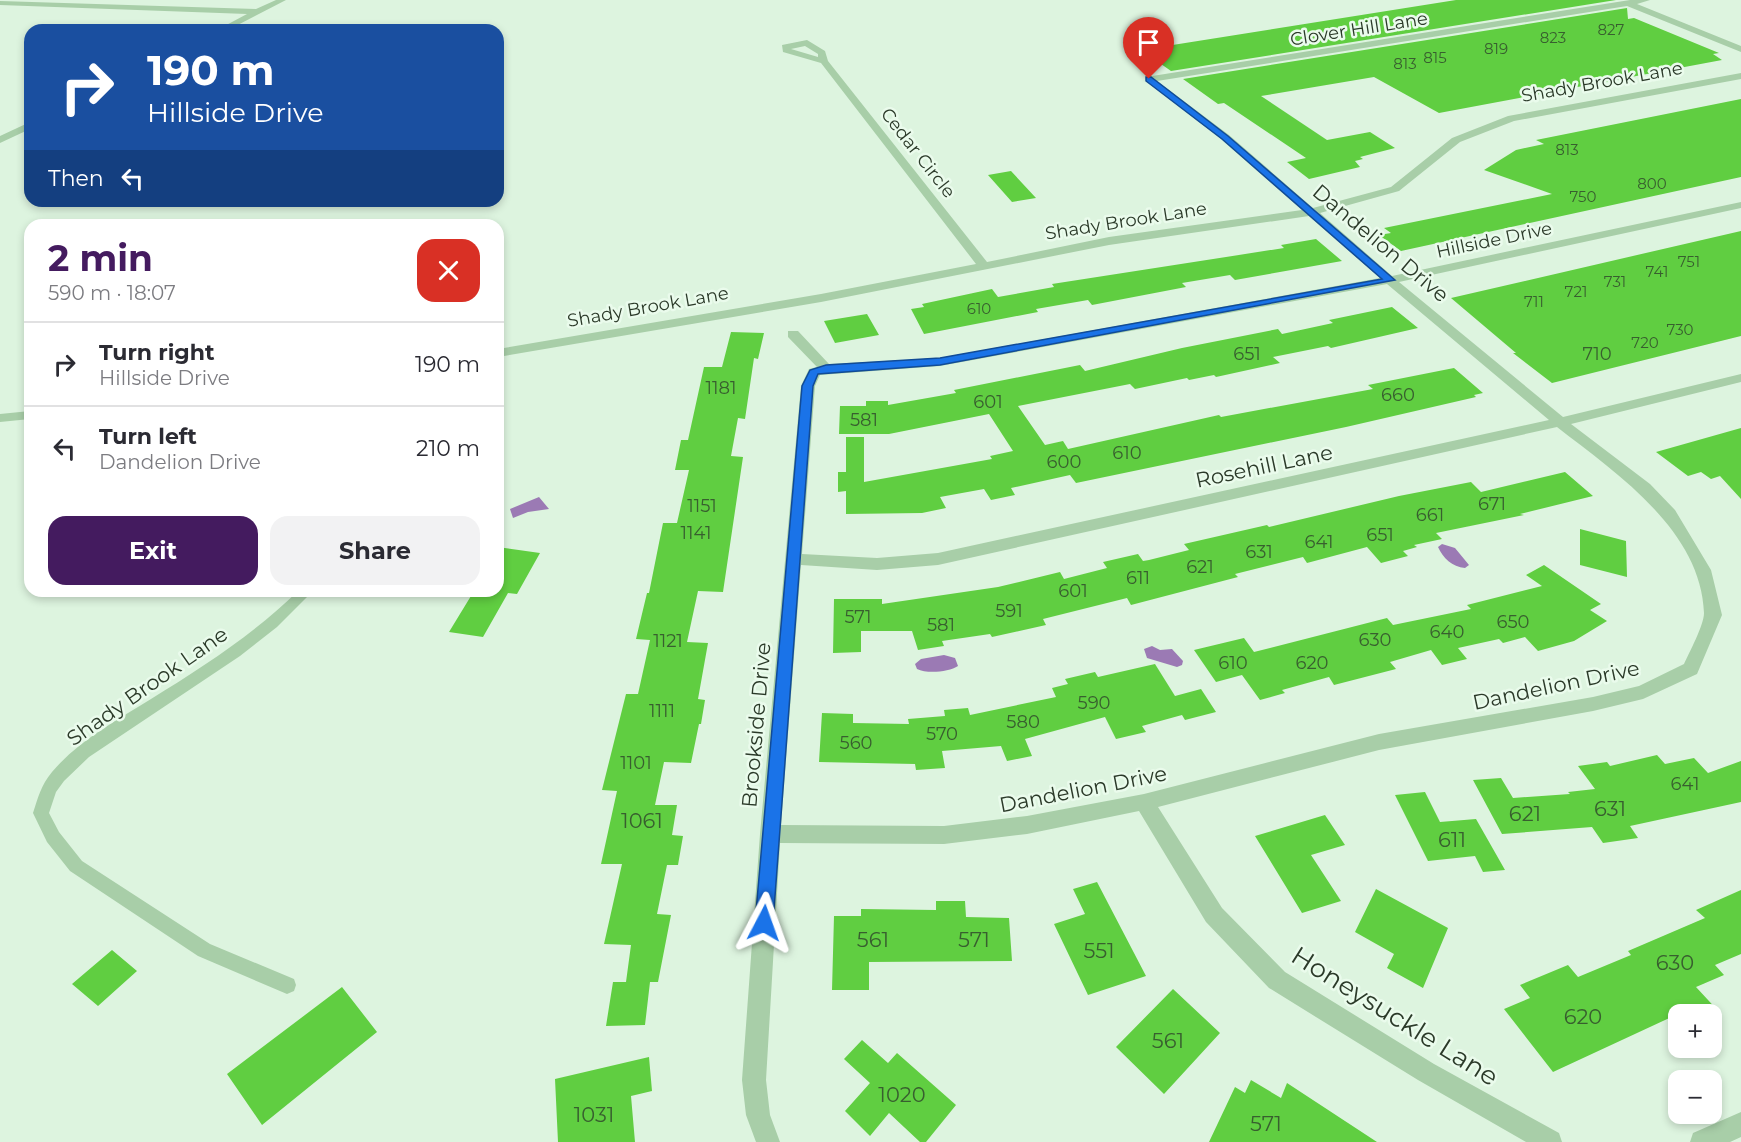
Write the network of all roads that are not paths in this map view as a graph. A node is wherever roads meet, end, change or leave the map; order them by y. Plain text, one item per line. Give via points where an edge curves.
1 (282, 0) edge
2 (1646, 0) edge
3 (0, 3) edge
4 (1628, 3) junction
5 (256, 12) junction
6 (233, 24) edge
7 (1741, 50) edge
8 (824, 61) dead end
9 (1741, 76) edge
10 (1149, 79) joint
11 (24, 128) edge
12 (0, 140) edge
13 (1741, 205) edge
14 (1311, 212) junction
15 (984, 267) junction
16 (1390, 280) junction
17 (793, 334) dead end
18 (504, 352) edge
19 (826, 368) junction
20 (1741, 378) edge
21 (24, 416) edge
22 (0, 418) edge
23 (1560, 422) junction
24 (792, 559) junction
25 (300, 597) edge
26 (1144, 802) junction
27 (770, 834) junction
28 (287, 985) dead end
29 (1741, 1124) edge
30 (768, 1142) edge
31 (1550, 1142) edge
32 (1702, 1142) edge

1 - 5 street
2 - 4 street, Clover Hill Lane
3 - 5 street
4 - 7 street
4 - 10 street, Clover Hill Lane
5 - 6 street
8 - 15 street, Cedar Circle
9 - 14 street, Shady Brook Lane via 1512,118 1456,140 1395,189
10 - 14 street, Dandelion Drive via 1225,137
11 - 12 street
13 - 16 street, Hillside Drive
14 - 15 street, Shady Brook Lane via 1109,241
14 - 16 street, Dandelion Drive
15 - 18 street, Shady Brook Lane
16 - 19 street, Hillside Drive via 940,362
16 - 23 street, Dandelion Drive
17 - 19 street
19 - 24 street, Brookside Drive via 814,372 808,386
20 - 23 street, Rosehill Lane
21 - 22 street
23 - 24 street, Rosehill Lane via 938,559 877,564
23 - 26 street, Dandelion Drive via 1645,488 1669,514 1703,570 1713,615 1691,669 1643,692 1379,742
24 - 27 street, Brookside Drive
25 - 28 lane, Shady Brook Lane via 283,615 219,663 71,763 50,787 41,813 53,837 76,866 204,950
26 - 27 street, Dandelion Drive via 1026,825 944,835
26 - 31 street, Honeysuckle Lane via 1214,915 1277,980 1426,1072
27 - 30 street, Brookside Drive via 754,1080 758,1114
29 - 32 street

